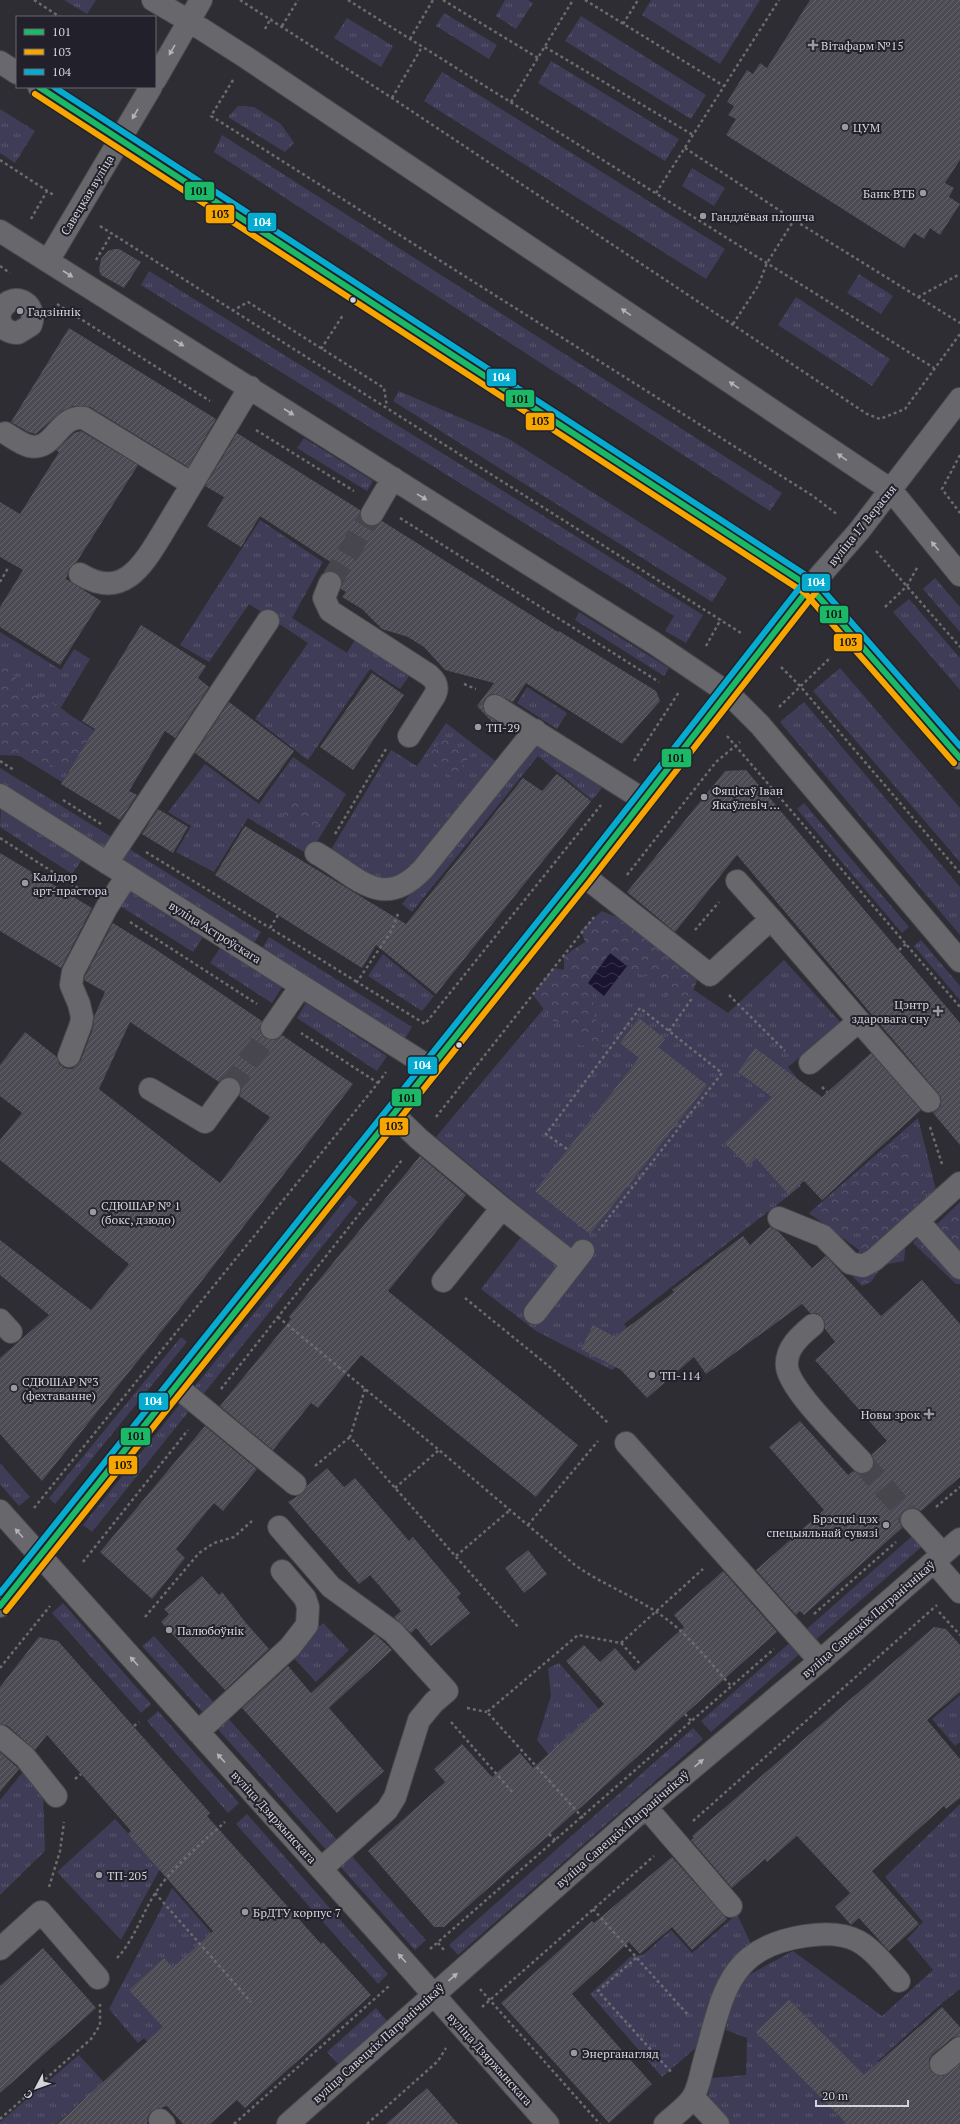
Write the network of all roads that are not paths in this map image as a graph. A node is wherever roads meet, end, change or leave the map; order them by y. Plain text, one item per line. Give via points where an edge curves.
1 (153, 0) edge
2 (201, 0) edge
3 (189, 21) junction
4 (0, 62) edge
5 (16, 72) edge
6 (156, 78) edge
7 (41, 88) edge
8 (150, 88) edge
9 (120, 140) junction
10 (0, 231) edge
11 (48, 261) junction
12 (2, 328) edge
13 (250, 387) junction
14 (960, 399) edge
15 (5, 433) dead end
16 (393, 478) junction
17 (192, 484) junction
18 (891, 490) junction
19 (375, 509) tunnel mouth
20 (80, 574) dead end
21 (960, 576) edge
22 (330, 583) tunnel mouth
23 (810, 587) junction
24 (268, 621) dead end
25 (728, 693) junction
26 (495, 706) dead end
27 (534, 730) junction
28 (409, 736) dead end
29 (960, 758) edge
30 (0, 795) edge
31 (644, 800) junction
32 (319, 855) road end
33 (107, 863) junction
34 (127, 876) junction
35 (584, 876) junction
36 (737, 881) road end
37 (771, 919) junction
38 (960, 961) edge
39 (301, 986) junction
40 (859, 1021) junction
41 (272, 1028) tunnel mouth
42 (69, 1056) dead end
43 (431, 1068) junction
44 (813, 1072) road end
45 (150, 1089) dead end
46 (229, 1089) tunnel mouth
47 (929, 1100) road end
48 (393, 1114) junction
49 (956, 1187) edge
50 (502, 1208) junction
51 (780, 1218) dead end
52 (918, 1221) junction
53 (960, 1268) edge
54 (443, 1281) road end
55 (535, 1313) dead end
56 (813, 1325) dead end
57 (176, 1386) junction
58 (626, 1443) road end
59 (862, 1462) tunnel mouth
60 (294, 1484) road end
61 (0, 1511) edge
62 (914, 1522) tunnel mouth
63 (279, 1527) dead end
64 (960, 1539) edge
65 (40, 1557) junction
66 (938, 1558) junction
67 (282, 1571) dead end
68 (960, 1592) edge
69 (0, 1606) edge
70 (820, 1661) junction
71 (198, 1732) junction
72 (0, 1736) edge
73 (56, 1796) road end
74 (646, 1807) junction
75 (321, 1869) junction
76 (731, 1906) dead end
77 (0, 1950) edge
78 (98, 1978) road end
79 (899, 1981) dead end
80 (433, 1994) junction
81 (960, 2048) edge
82 (941, 2064) dead end
83 (693, 2097) junction
84 (288, 2124) edge
85 (548, 2124) edge
86 (665, 2124) edge
87 (718, 2124) edge

1 - 3 street
2 - 3 street
3 -> 6 street
18 -> 3 street
4 - 5 main road
7 - 9 main road
8 -> 9 street, Савецкая вуліца
9 - 11 street, Савецкая вуліца
9 - 23 main road
10 - 11 street
11 -> 13 street
12 - 12 street via 5,304 29,295 31,325 18,333
13 -> 16 street
13 - 17 street
14 - 18 street, вуліца 17 Верасня
15 - 17 street via 23,444 38,446 50,440 67,421 78,417 84,418
16 - 19 street
16 -> 25 street via 693,668
17 - 20 street via 146,559 132,575 112,584 100,584
21 -> 18 street
18 - 23 street, вуліца 17 Верасня
22 - 28 street via 324,593 330,611 435,681 438,688 435,695
23 - 25 main road, вуліца 17 Верасня
23 - 29 main road
24 - 33 street
25 - 31 main road, вуліца 17 Верасня
25 - 38 street via 760,725
26 - 27 street
27 - 31 street
27 - 32 street via 423,869 406,885 392,890 377,890
30 - 33 street, вуліца Астроўскага
31 - 35 main road, вуліца 17 Верасня
33 - 34 street, вуліца Астроўскага
34 - 39 street, вуліца Астроўскага
34 - 42 street via 107,907 73,972 71,985 82,1018
35 - 37 street via 710,975
35 - 43 main road, вуліца 17 Верасня
36 - 37 street
37 - 40 street
39 - 41 street
39 - 43 street, вуліца Астроўскага
40 - 44 street
40 - 47 street
43 - 48 main road, вуліца 17 Верасня
45 - 46 street via 205,1122
48 - 50 street
48 - 57 main road, вуліца 17 Верасня
49 - 52 street
50 - 54 street
50 - 55 street via 578,1258
51 - 52 street via 823,1236 850,1263 858,1267 874,1260
52 - 53 street
56 - 59 street via 790,1349 787,1366 789,1376 802,1395
57 - 60 street
57 - 65 main road, вуліца 17 Верасня
58 - 70 street
65 -> 61 street, вуліца Дзяржынскага
62 - 66 street
63 - 75 street via 331,1587 393,1632 447,1690 419,1720 395,1797 387,1810
64 - 66 street, вуліца Савецкіх Пагранічнікаў
65 - 69 main road, вуліца 17 Верасня
71 -> 65 street, вуліца Дзяржынскага
66 - 68 street
66 - 70 street, вуліца Савецкіх Пагранічнікаў
67 - 71 street via 305,1598 308,1607 307,1625 294,1643
74 -> 70 street, вуліца Савецкіх Пагранічнікаў
75 -> 71 street, вуліца Дзяржынскага
72 - 73 street via 28,1761
74 - 76 street
80 -> 74 street, вуліца Савецкіх Пагранічнікаў
80 -> 75 street, вуліца Дзяржынскага
77 - 78 street via 41,1912
79 - 83 street via 868,1946 848,1936 818,1934 778,1941 757,1950 735,1973 723,1998
80 - 84 street, вуліца Савецкіх Пагранічнікаў
80 - 85 street, вуліца Дзяржынскага
81 - 82 street
83 - 86 street
83 - 87 street

